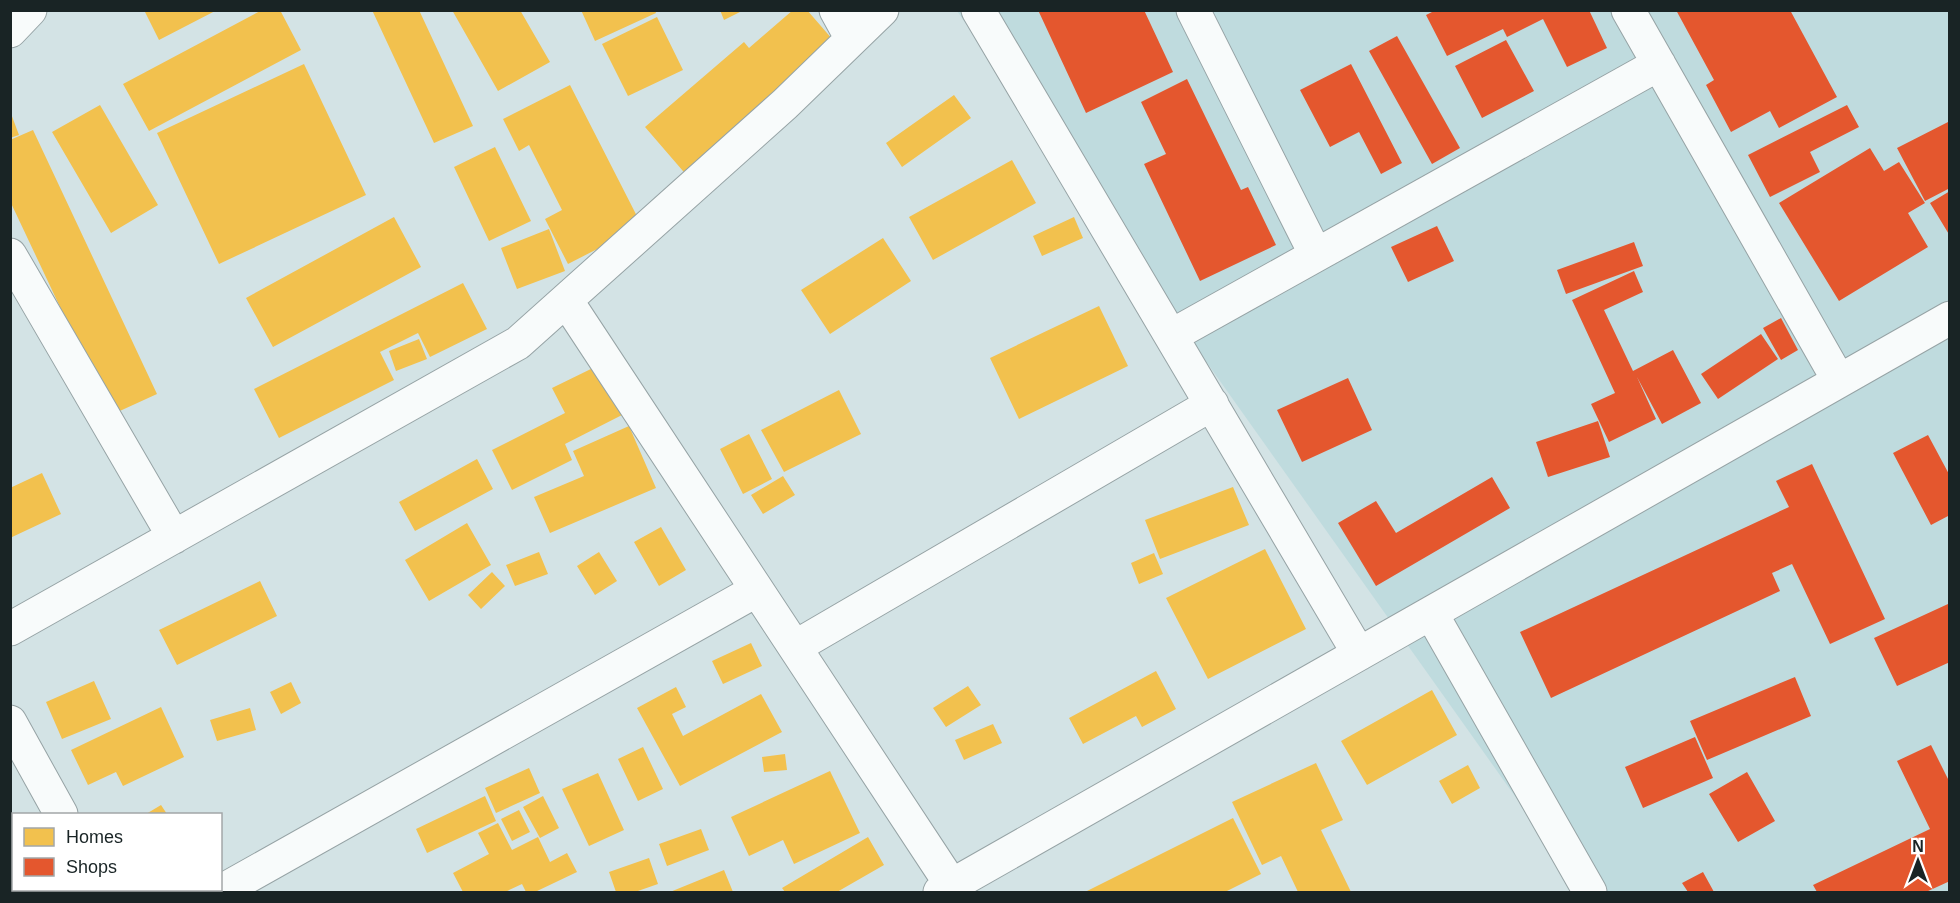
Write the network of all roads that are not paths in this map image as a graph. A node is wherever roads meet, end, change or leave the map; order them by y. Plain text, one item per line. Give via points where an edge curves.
1 (30, 10) edge
2 (836, 10) edge
3 (882, 10) edge
4 (978, 10) edge
5 (1193, 10) edge
6 (1628, 10) edge
7 (10, 31) edge
8 (852, 39) junction
9 (1659, 64) junction
10 (10, 255) edge
11 (1316, 255) junction
12 (566, 300) junction
13 (1950, 318) edge
14 (1171, 336) junction
15 (1839, 381) junction
16 (1212, 405) junction
17 (174, 537) junction
18 (758, 590) junction
19 (1431, 613) junction
20 (10, 629) edge
21 (795, 647) junction
22 (1359, 654) junction
23 (10, 722) edge
24 (60, 813) edge
25 (222, 890) edge
26 (949, 890) edge
27 (1590, 892) edge

1 - 7 street
2 - 8 street
3 - 8 street
4 - 14 street
5 - 11 street
6 - 9 street
8 - 12 street
9 - 11 street
9 - 15 street
10 - 17 street
11 - 14 street
12 - 17 street via 518,343
12 - 18 street
13 - 15 street
14 - 16 street
15 - 19 street
16 - 21 street
16 - 22 street
17 - 20 street
18 - 21 street
18 - 25 street
19 - 22 street
19 - 27 street
21 - 26 street
22 - 26 street
23 - 24 street

